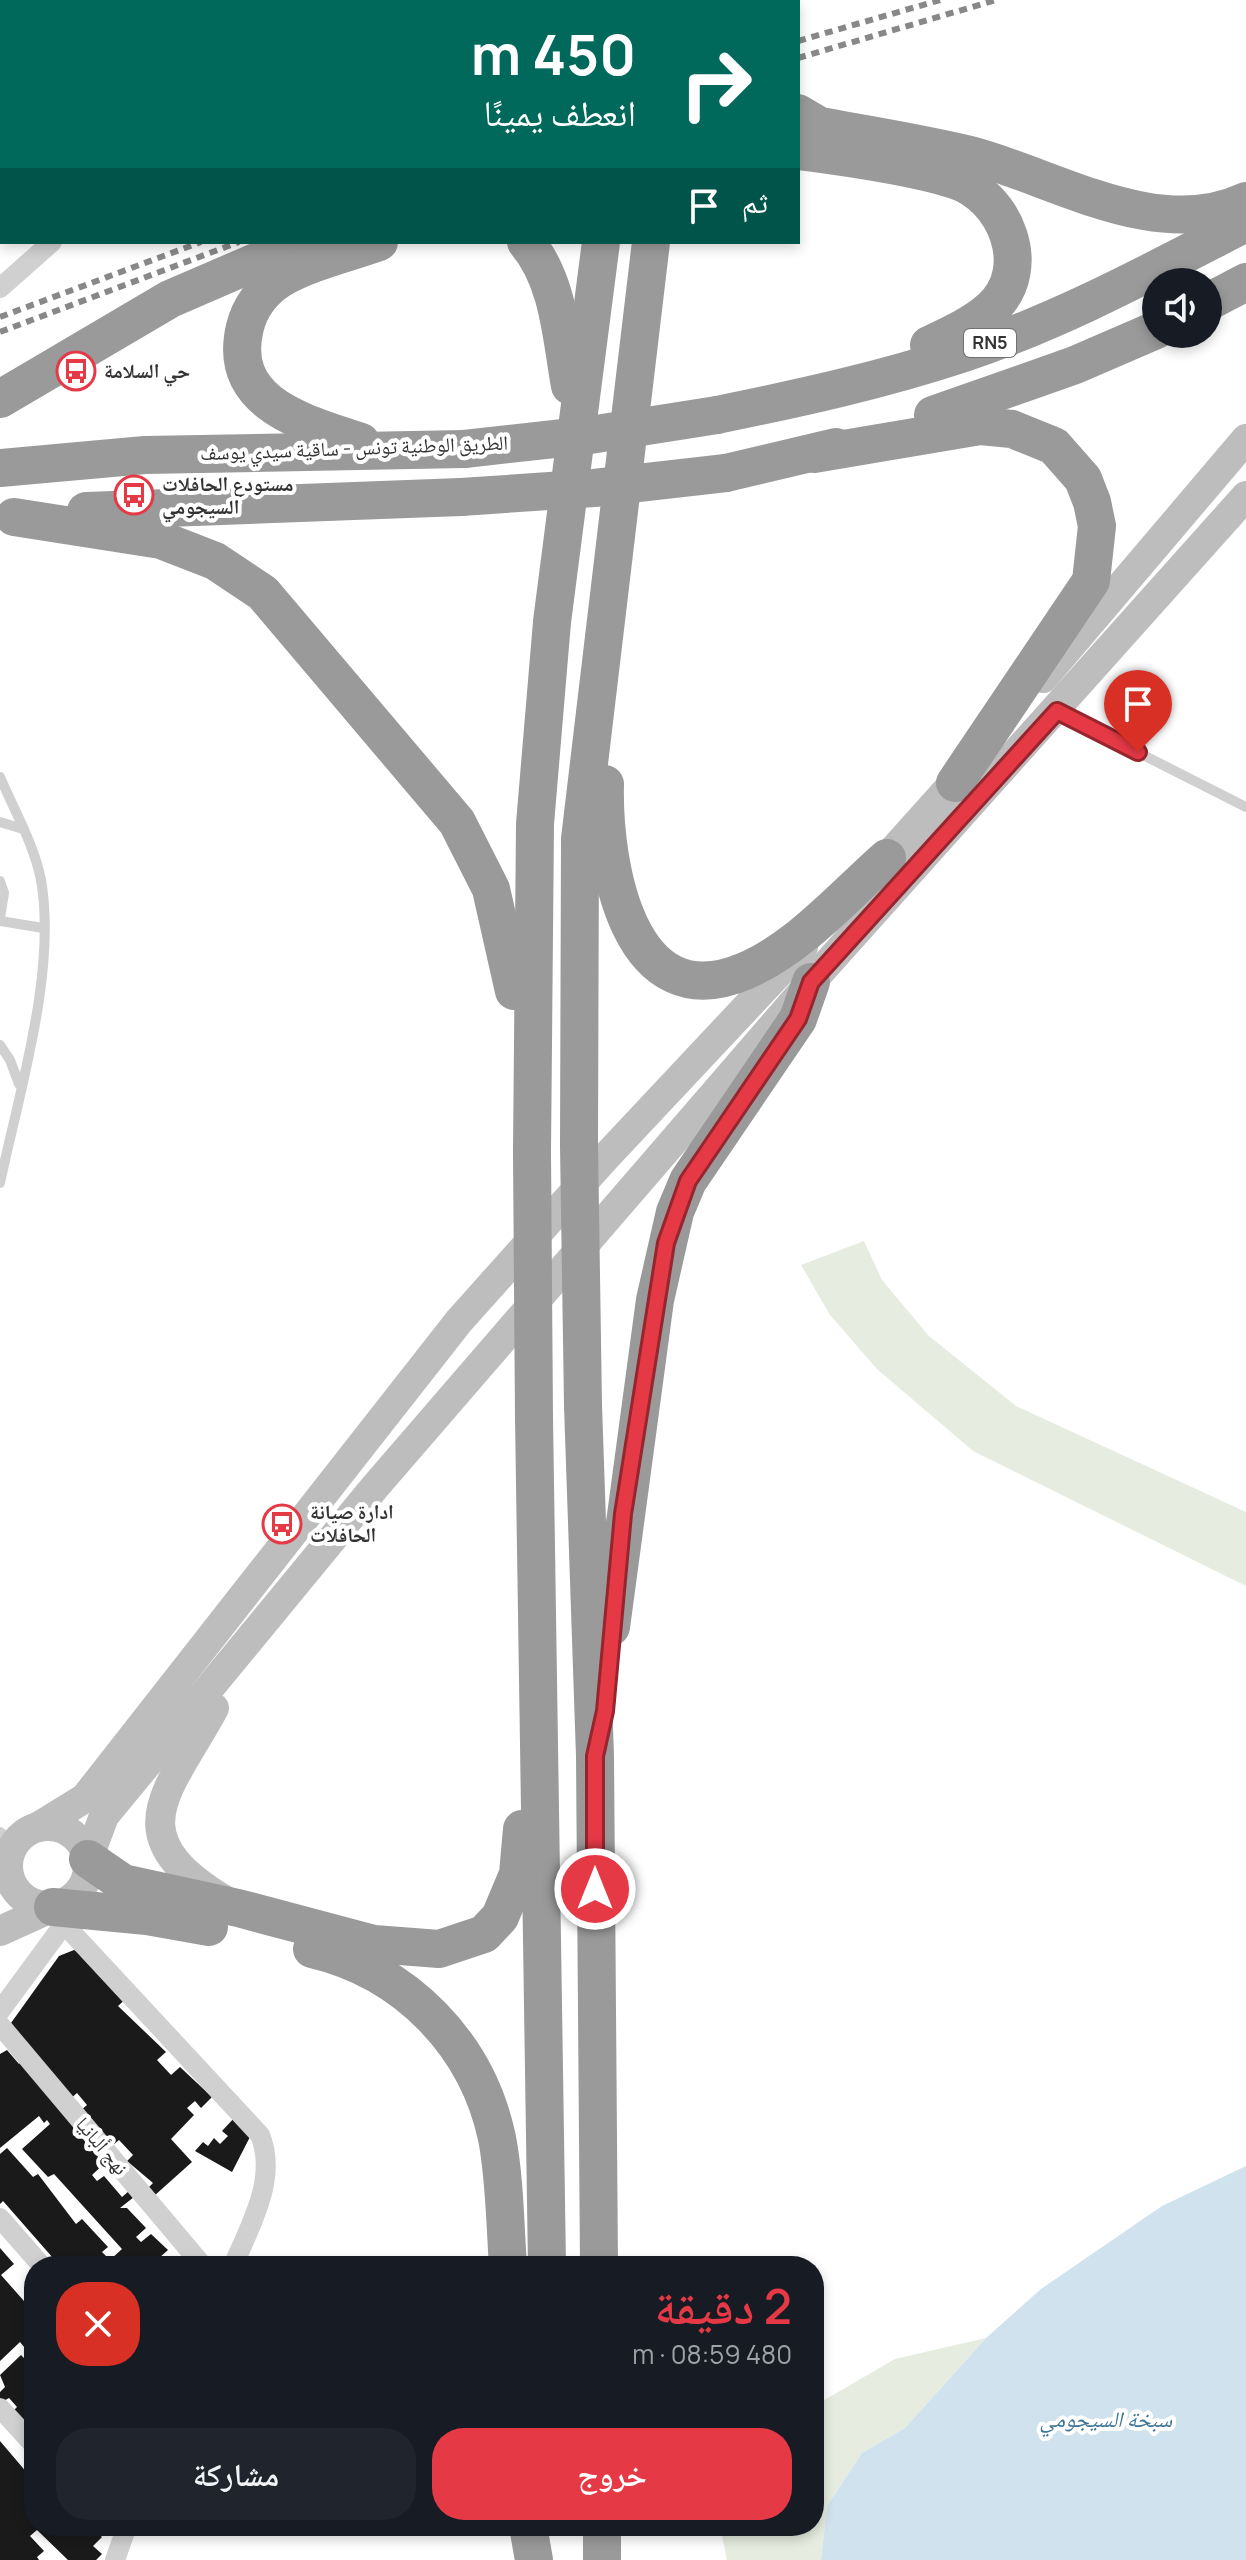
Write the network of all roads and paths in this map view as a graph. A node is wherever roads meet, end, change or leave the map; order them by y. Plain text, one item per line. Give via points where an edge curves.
1 (800, 114) edge
2 (800, 151) edge
3 (1246, 201) edge
4 (1246, 223) edge
5 (50, 244) edge
6 (297, 244) edge
7 (374, 244) edge
8 (528, 244) edge
9 (601, 244) edge
10 (651, 244) edge
11 (667, 244) edge
12 (1246, 282) edge
13 (0, 288) edge
14 (1222, 295) edge
15 (1142, 336) edge
16 (639, 338) junction
17 (830, 392) junction
18 (0, 399) edge
19 (576, 419) junction
20 (1246, 439) edge
21 (386, 451) junction
22 (814, 454) junction
23 (0, 468) edge
24 (1246, 496) edge
25 (7, 518) edge
26 (602, 640) junction
27 (1057, 711) junction
28 (0, 777) edge
29 (955, 783) junction
30 (1246, 807) edge
31 (0, 822) edge
32 (23, 829) junction
33 (887, 858) junction
34 (0, 881) edge
35 (0, 920) edge
36 (43, 928) junction
37 (811, 982) junction
38 (0, 1045) edge
39 (532, 1084) junction
40 (20, 1090) junction
41 (0, 1183) edge
42 (256, 1632) junction
43 (539, 1668) junction
44 (595, 1756) junction
45 (10, 1851) edge
46 (88, 1859) junction
47 (238, 1908) junction
48 (58, 1916) junction
49 (0, 1931) edge
50 (0, 2011) edge
51 (0, 2025) edge
52 (0, 2218) edge
53 (33, 2256) edge
54 (195, 2256) edge
55 (237, 2256) edge
56 (507, 2256) edge
57 (547, 2256) edge
58 (599, 2256) edge
59 (0, 2408) edge
60 (24, 2434) edge
61 (530, 2536) edge
62 (544, 2536) edge
63 (602, 2536) edge
64 (534, 2560) edge
65 (541, 2560) edge
66 (602, 2560) edge

1 - 3 highway via 820,126 1025,171 1128,208 1207,213
2 - 17 highway via 956,180 988,197 1005,223 1013,255 1009,281 994,307
4 - 17 highway, الطريق الوطنية تونس - ساقية سيدي يوسف / RN5 via 1063,315 965,353
5 - 13 street
6 - 18 highway via 170,299
7 - 21 highway via 281,278 248,315 242,340 249,376 272,406
8 - 19 highway via 551,282
9 - 19 highway
10 - 16 highway
11 - 16 highway
12 - 14 highway
15 - 22 highway, RN5 via 1021,385
16 - 26 highway
17 - 21 highway, الطريق الوطنية تونس - ساقية سيدي يوسف / RN5, bridge via 590,435 464,449
19 - 39 highway via 535,824
20 - 29 main road
21 - 23 highway, الطريق الوطنية تونس - ساقية سيدي يوسف / RN5 via 145,455
22 - 25 highway, RN5, bridge via 726,473 607,486
22 - 29 highway via 980,426 1012,429 1054,446 1083,479 1097,526 1091,581
24 - 27 main road
25 - 39 highway via 147,537 189,549 240,576 284,614 443,801 471,843 499,913
26 - 33 highway via 608,844 620,907 635,940 656,963 681,976 715,981 746,971 779,953
26 - 44 highway, bridge via 580,839 583,1405
27 - 30 lane
27 - 37 main road
28 - 32 lane
29 - 33 main road
31 - 32 lane
32 - 36 lane via 40,877
33 - 45 main road via 459,1321 85,1798
34 - 35 lane
35 - 36 lane
36 - 40 lane via 36,1010
37 - 42 main road
37 - 44 highway via 798,1019 688,1181 666,1243 623,1514 605,1711
38 - 40 lane
39 - 43 highway, bridge
40 - 41 lane
42 - 46 main road via 104,1816
42 - 47 main road via 168,1784 161,1807 160,1826 181,1870
43 - 47 highway via 528,1702 518,1874 500,1917 484,1934 439,1949 413,1950
43 - 57 highway
44 - 58 highway
45 - 46 main road via 51,1826 75,1836
45 - 48 main road via 8,1875 20,1896
46 - 47 highway via 123,1883
46 - 48 main road via 84,1885
48 - 49 main road
48 - 50 street
48 - 55 street via 260,2135 266,2172
48 - 56 highway via 147,1916 327,1953 390,1981 433,2014 465,2054 485,2093 497,2140
51 - 54 street, نهج ألبانيا
52 - 53 street
59 - 60 street
61 - 64 highway
62 - 65 highway
63 - 66 highway

